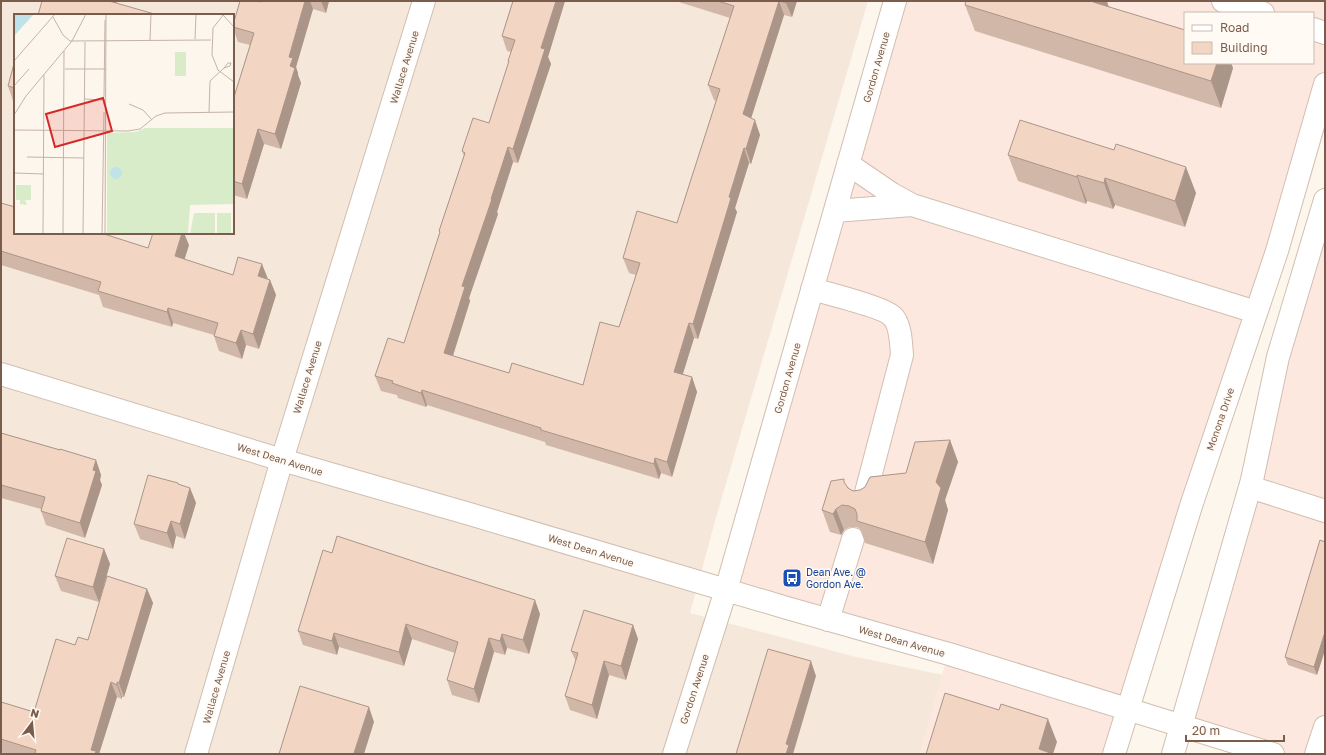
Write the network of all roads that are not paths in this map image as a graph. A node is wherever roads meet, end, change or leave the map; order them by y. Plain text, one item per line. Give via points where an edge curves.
1 (424, 1) edge
2 (895, 1) edge
3 (1223, 1) edge
4 (1272, 1) edge
5 (1260, 12) edge
6 (1267, 12) edge
7 (1314, 29) edge
8 (1325, 33) edge
9 (1325, 84) edge
10 (848, 164) junction
11 (1325, 200) edge
12 (912, 205) junction
13 (834, 211) junction
14 (812, 289) junction
15 (1256, 312) junction
16 (1, 374) edge
17 (282, 460) junction
18 (1250, 487) junction
19 (864, 500) edge
20 (1325, 510) edge
21 (853, 539) dead end
22 (726, 590) junction
23 (828, 620) junction
24 (1127, 710) junction
25 (1181, 726) junction
26 (1325, 727) edge
27 (196, 754) edge
28 (674, 754) edge
29 (1114, 754) edge
30 (1173, 754) edge
31 (1273, 754) edge
32 (1316, 754) edge

1 - 17 street, Wallace Avenue
2 - 10 street, Gordon Avenue
3 - 5 street
4 - 6 street
7 - 8 street
9 - 15 street, Monona Drive via 1277,251
10 - 12 street
10 - 13 street, Gordon Avenue
11 - 18 street via 1278,357
12 - 13 street
12 - 15 street
13 - 14 street, Gordon Avenue
14 - 19 street via 892,315 901,339 902,355
14 - 22 street, Gordon Avenue
15 - 24 street, Monona Drive via 1191,506
16 - 17 street, West Dean Avenue
17 - 22 street, West Dean Avenue
17 - 27 street, Wallace Avenue
18 - 20 street
18 - 25 street
21 - 23 street
22 - 23 street, West Dean Avenue
22 - 28 street, Gordon Avenue
23 - 24 street, West Dean Avenue via 949,654
24 - 25 street, West Dean Avenue
24 - 29 street, Monona Drive
25 - 30 street
25 - 31 street, West Dean Avenue
26 - 32 street

